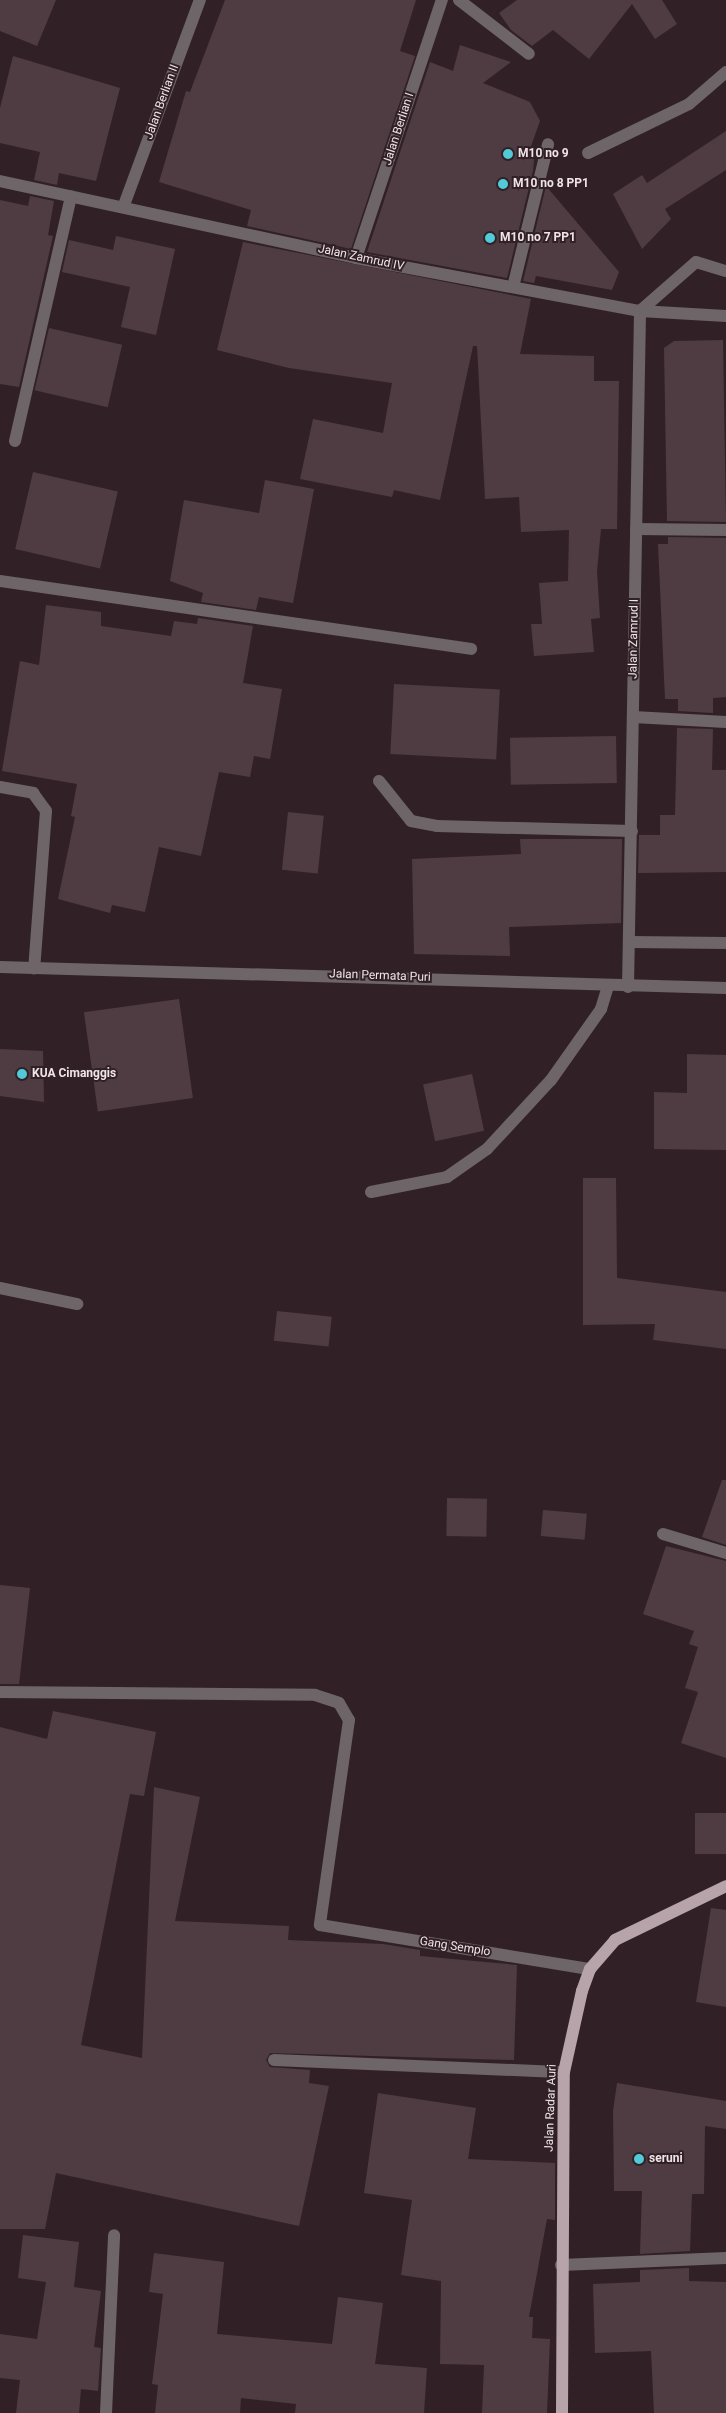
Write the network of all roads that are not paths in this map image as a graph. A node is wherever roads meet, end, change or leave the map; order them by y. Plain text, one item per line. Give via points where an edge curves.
1 (200, 0) edge
2 (442, 0) edge
3 (459, 0) edge
4 (529, 54) dead end
5 (726, 72) edge
6 (548, 144) dead end
7 (588, 153) dead end
8 (0, 181) edge
9 (71, 196) junction
10 (124, 205) junction
11 (356, 258) junction
12 (726, 270) edge
13 (513, 287) junction
14 (640, 311) junction
15 (726, 316) edge
16 (15, 441) dead end
17 (636, 529) junction
18 (726, 530) edge
19 (0, 581) edge
20 (471, 649) dead end
21 (633, 717) junction
22 (726, 722) edge
23 (379, 782) dead end
24 (0, 787) edge
25 (632, 831) junction
26 (629, 942) junction
27 (726, 943) edge
28 (0, 967) edge
29 (34, 969) junction
30 (608, 986) junction
31 (628, 987) junction
32 (726, 988) edge
33 (371, 1192) dead end
34 (0, 1288) edge
35 (77, 1304) dead end
36 (663, 1534) dead end
37 (726, 1553) edge
38 (0, 1692) edge
39 (726, 1886) edge
40 (590, 1969) junction
41 (274, 2060) dead end
42 (564, 2072) junction
43 (114, 2235) dead end
44 (726, 2258) edge
45 (561, 2265) junction
46 (106, 2413) edge
47 (562, 2413) edge

1 - 10 street, Jalan Berlian II
2 - 11 street, Jalan Berlian I
3 - 4 street
5 - 7 street via 689,104
6 - 13 street
8 - 9 street, Jalan Zamrud IV
9 - 10 street, Jalan Zamrud IV
9 - 16 street
10 - 11 street, Jalan Zamrud IV
11 - 13 street, Jalan Zamrud IV
12 - 14 street via 696,262
13 - 14 street, Jalan Zamrud IV
14 - 15 street, Jalan Zamrud IV
14 - 17 street, Jalan Zamrud I
17 - 18 street
17 - 21 street, Jalan Zamrud I
19 - 20 street
21 - 22 street
21 - 25 street, Jalan Zamrud I
23 - 25 street via 411,821 437,826
24 - 29 street via 25,790 39,798 46,811
25 - 26 street, Jalan Zamrud I
26 - 27 street
26 - 31 street, Jalan Zamrud I
28 - 29 street, Jalan Permata Puri
29 - 30 street, Jalan Permata Puri via 252,972
30 - 31 street, Jalan Permata Puri
30 - 33 street via 601,1009 551,1080 487,1149 447,1177
31 - 32 street, Jalan Permata Puri
34 - 35 street
36 - 37 street
38 - 40 street, Gang Semplo via 315,1695 339,1703 349,1720 320,1926
39 - 40 main road, Jalan Radar Auri via 630,1929
40 - 42 main road, Jalan Radar Auri via 575,2014
41 - 42 street
42 - 45 main road, Jalan Radar Auri
43 - 46 street
44 - 45 street
45 - 47 main road, Jalan Radar Auri

